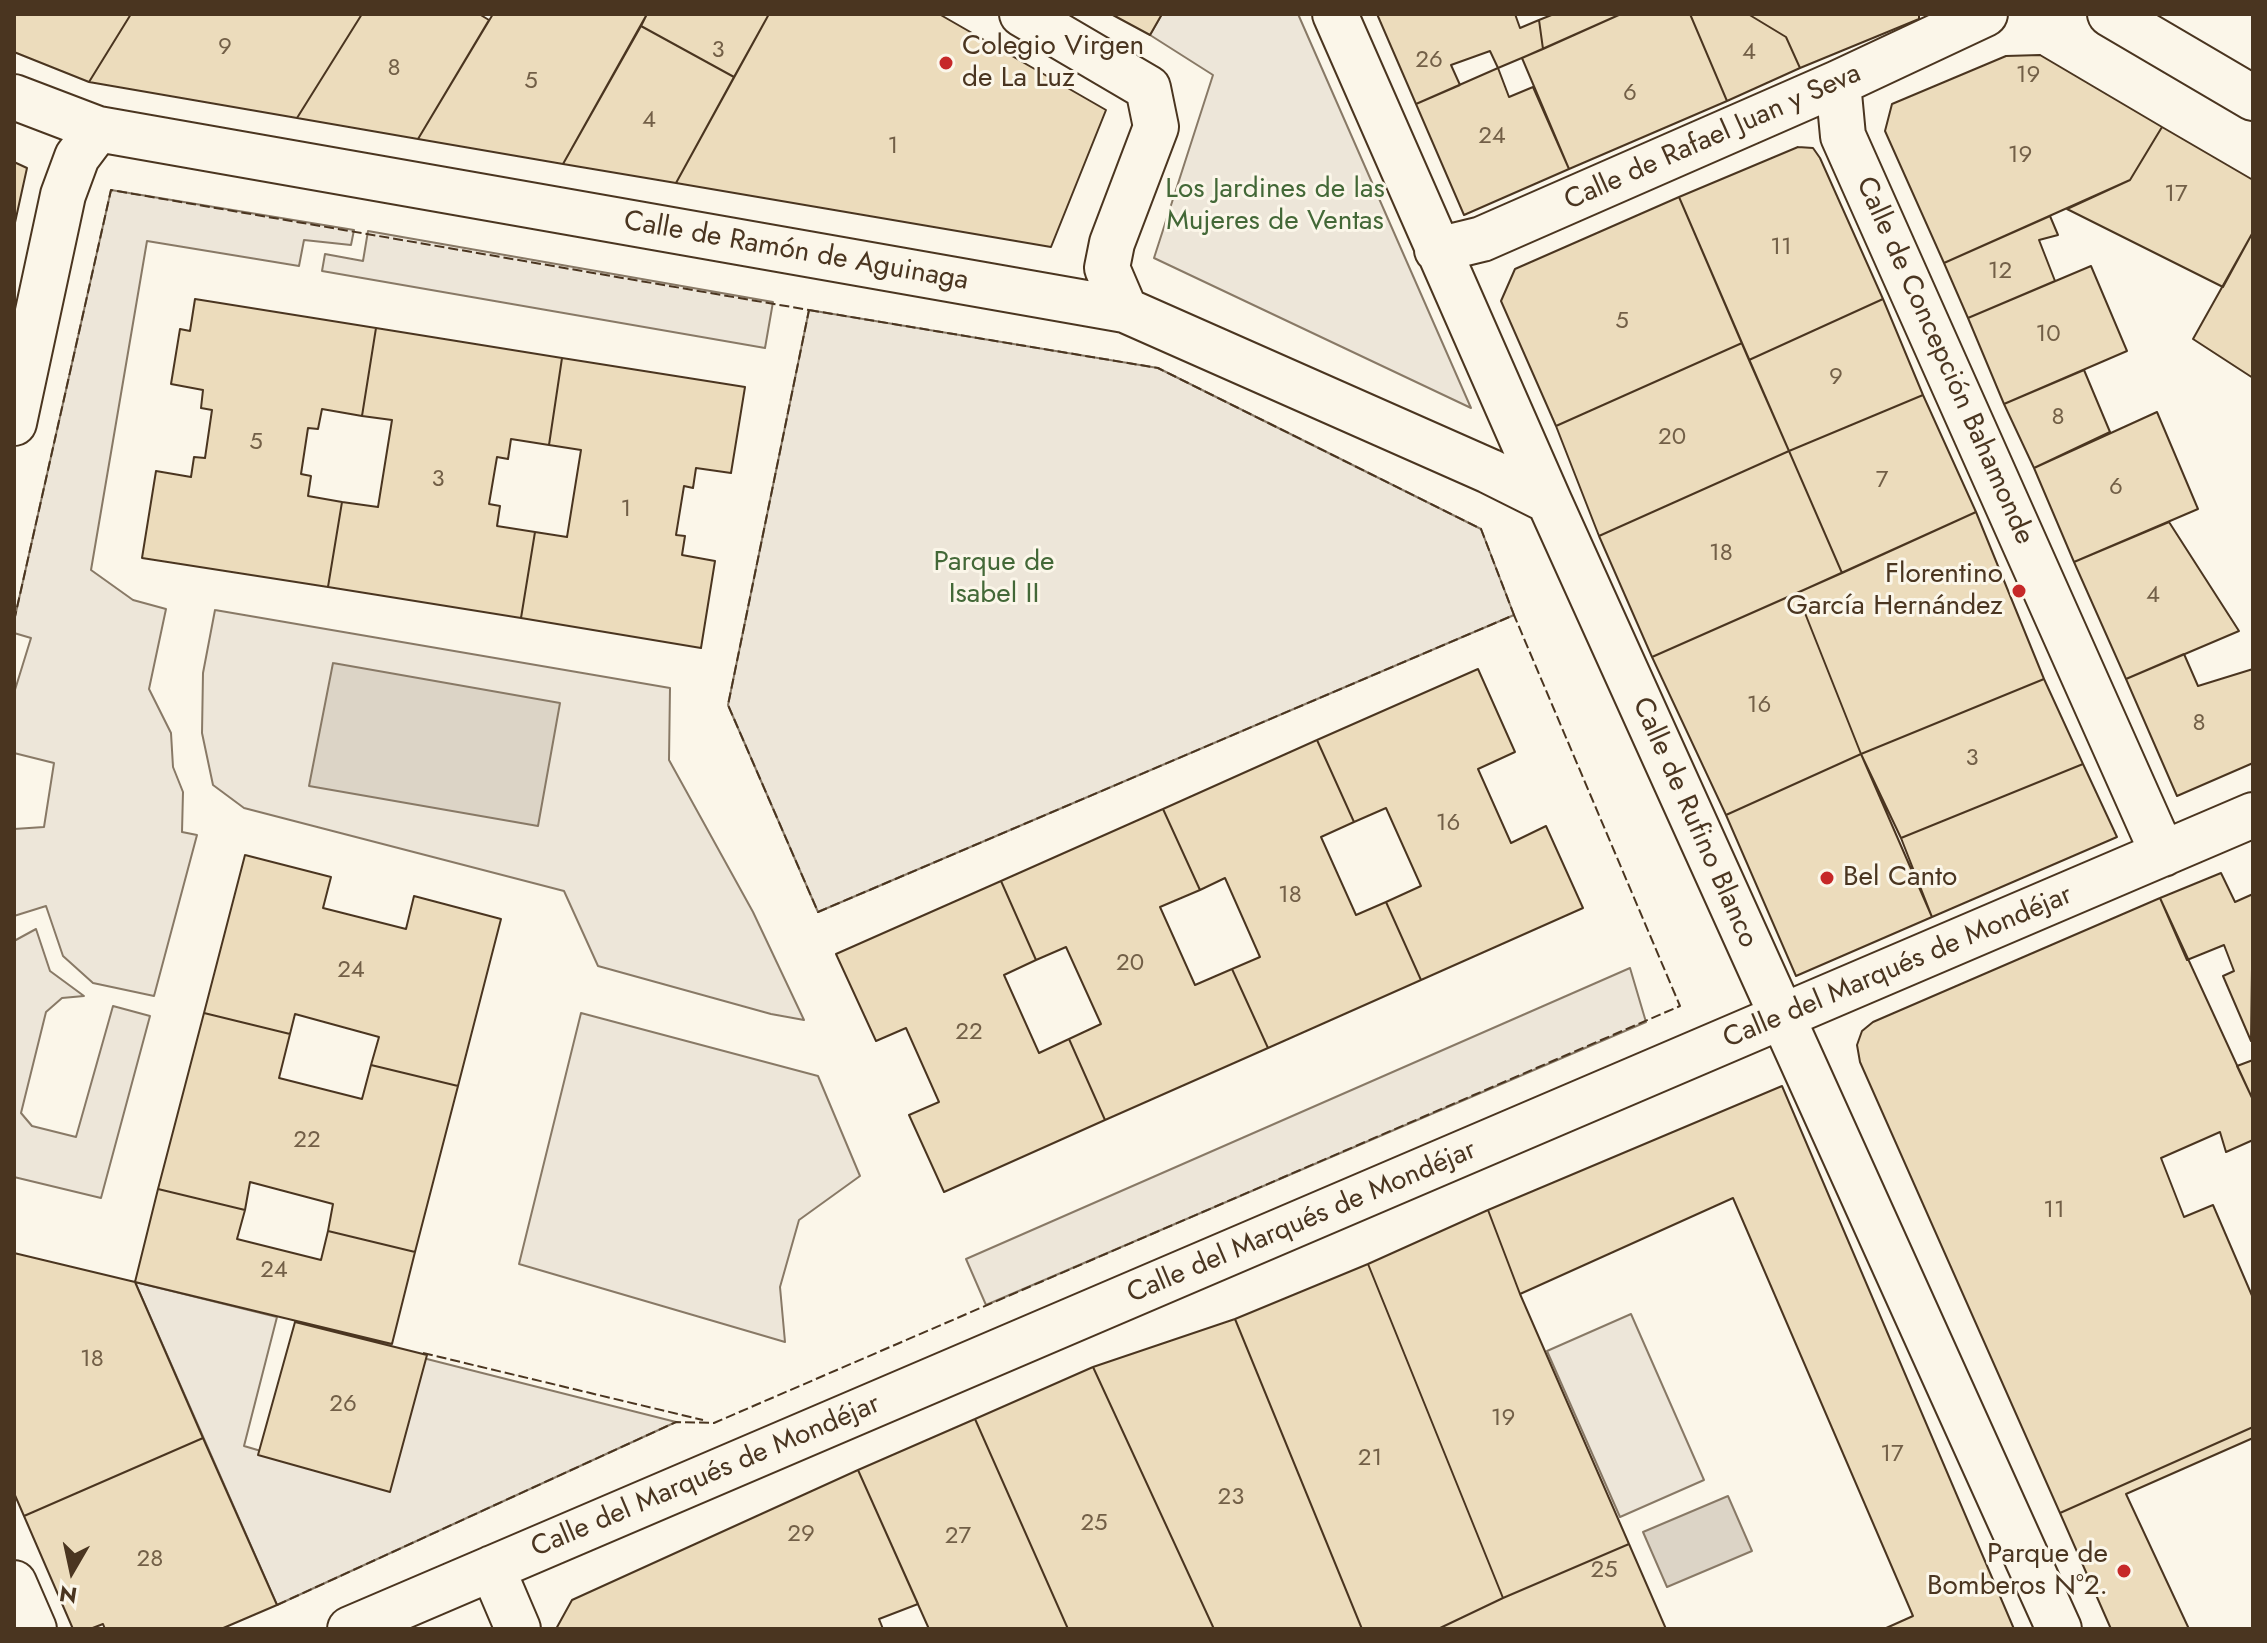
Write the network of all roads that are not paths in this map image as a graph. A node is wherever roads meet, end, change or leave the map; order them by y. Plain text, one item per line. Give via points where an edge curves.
1 (1022, 14) edge
2 (1335, 14) edge
3 (1985, 14) edge
4 (2110, 14) edge
5 (1838, 83) junction
6 (14, 97) edge
7 (2253, 98) edge
8 (98, 129) junction
9 (1437, 250) junction
10 (1125, 310) junction
11 (14, 423) edge
12 (1549, 501) junction
13 (2253, 815) edge
14 (2163, 854) junction
15 (1781, 1019) junction
16 (492, 1568) junction
17 (14, 1583) edge
18 (34, 1629) edge
19 (350, 1629) edge
20 (518, 1629) edge
21 (2059, 1629) edge

1 - 10 street via 1148,88 1156,127 1107,268
2 - 9 street, Calle de Rufino Blanco
3 - 5 street, Calle de Rafael Juan y Seva
4 - 7 street
5 - 9 street, Calle de Rafael Juan y Seva via 1482,239
5 - 14 street, Calle de Concepción Bahamonde via 1843,136
6 - 8 street, Calle de Ramón de Aguinaga
8 - 10 street, Calle de Ramón de Aguinaga
8 - 11 street via 77,157 63,195
9 - 12 street, Calle de Rufino Blanco
10 - 12 street, Calle de Ramón de Aguinaga
12 - 15 street, Calle de Rufino Blanco
13 - 14 street, Calle del Marqués de Mondéjar
14 - 15 street, Calle del Marqués de Mondéjar
15 - 16 street, Calle del Marqués de Mondéjar
15 - 21 street, Calle de Rufino Blanco
16 - 19 street, Calle del Marqués de Mondéjar
16 - 20 street
17 - 18 street

